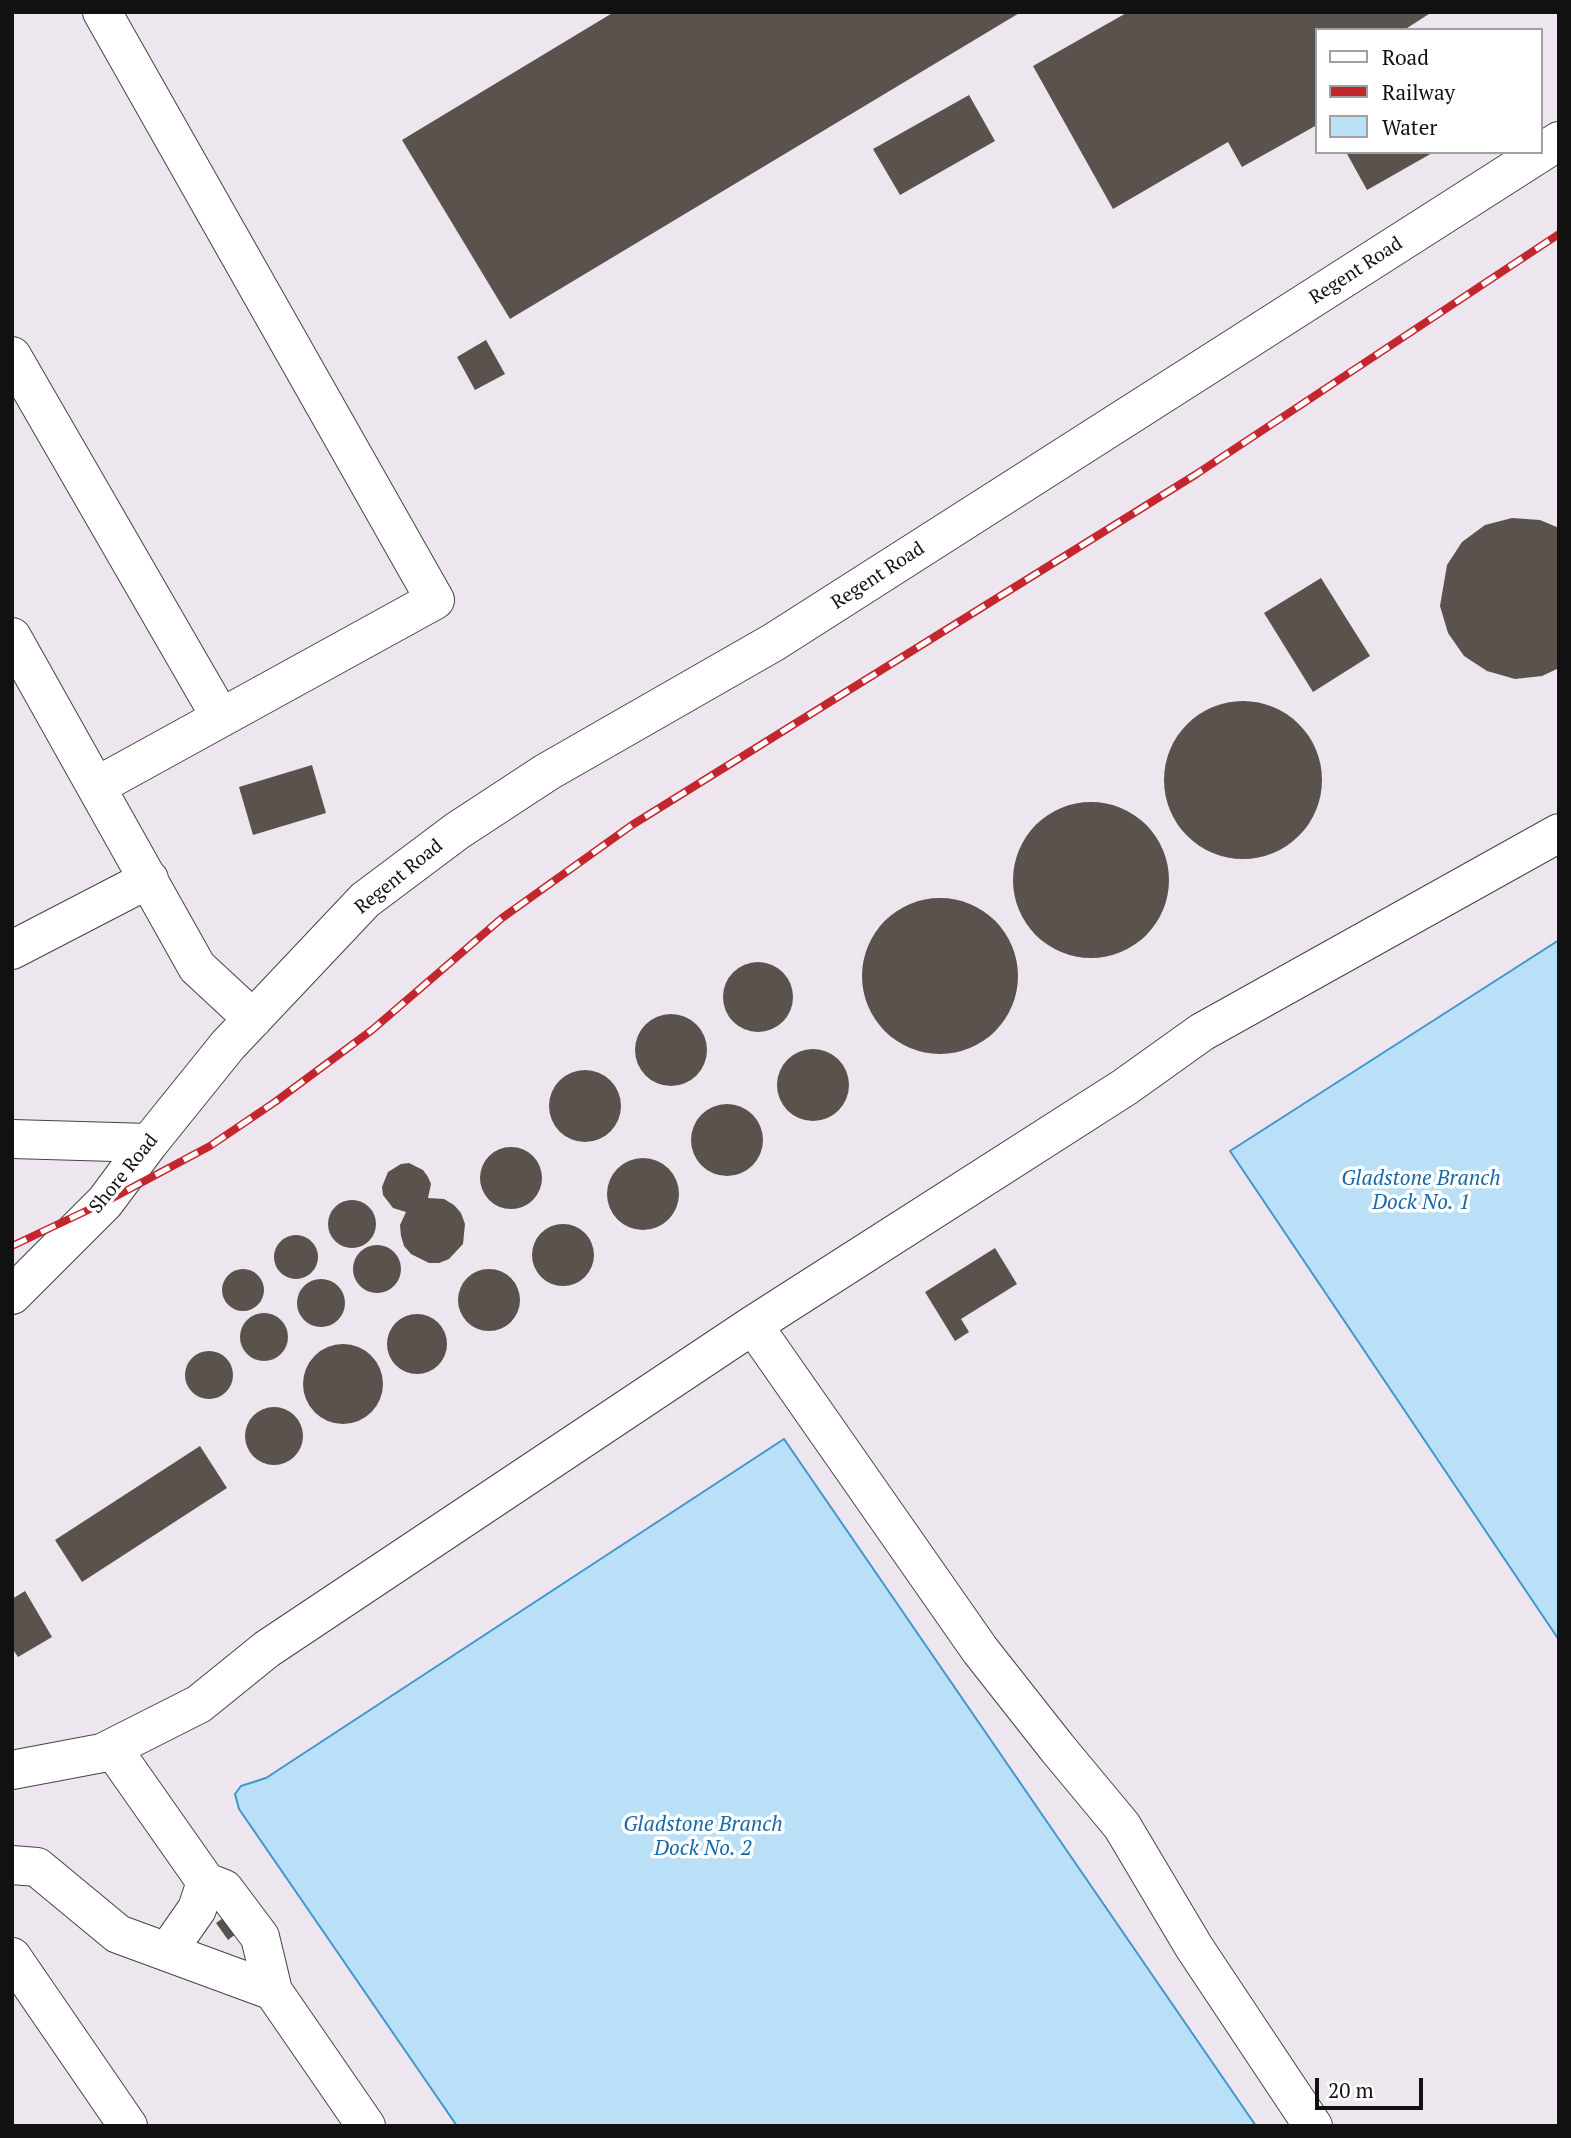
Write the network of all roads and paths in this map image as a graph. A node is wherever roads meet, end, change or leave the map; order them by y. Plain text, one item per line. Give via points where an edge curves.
1 (102, 12) edge
2 (1559, 141) edge
3 (1543, 151) edge
4 (1539, 154) edge
5 (12, 356) edge
6 (12, 637) edge
7 (221, 718) junction
8 (97, 786) junction
9 (1559, 833) edge
10 (149, 878) junction
11 (12, 950) edge
12 (241, 1032) junction
13 (12, 1139) edge
14 (149, 1143) junction
15 (12, 1295) edge
16 (753, 1325) junction
17 (113, 1748) junction
18 (12, 1770) edge
19 (12, 1865) edge
20 (206, 1882) junction
21 (167, 1952) junction
22 (12, 1957) edge
23 (273, 1991) junction
24 (128, 2126) edge
25 (366, 2126) edge
26 (1313, 2126) edge

1 - 7 lane via 435,600
2 - 3 lane, Regent Road
4 - 12 lane, Regent Road via 774,642 547,772 457,831 365,900
5 - 7 lane
6 - 8 lane
7 - 8 lane
8 - 10 lane
9 - 16 lane via 1202,1032 1125,1087
10 - 11 lane
10 - 12 lane via 197,967
12 - 14 lane, Shore Road
13 - 14 lane
14 - 15 lane, Shore Road via 105,1202
16 - 17 lane via 267,1649 199,1704
16 - 26 lane via 981,1650 1122,1826 1194,1947
17 - 18 lane
17 - 20 lane
19 - 21 lane via 37,1867 118,1934
20 - 21 lane via 197,1909
20 - 23 lane via 224,1889 260,1937
21 - 23 lane
22 - 24 lane
23 - 25 lane

